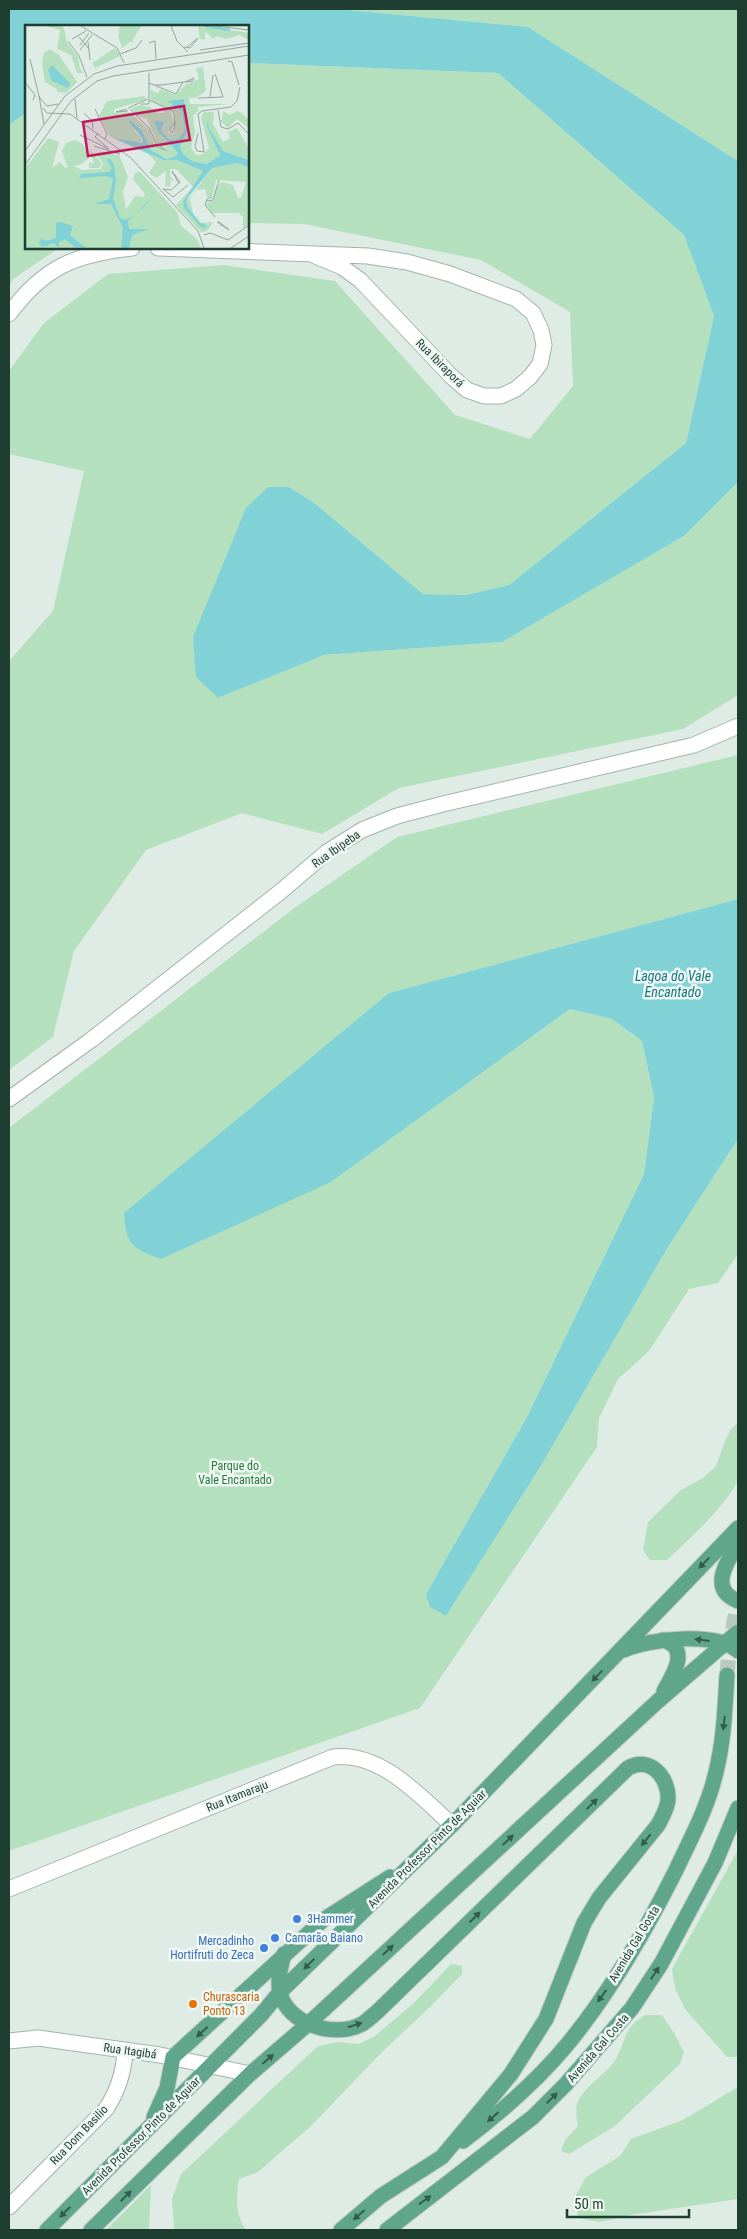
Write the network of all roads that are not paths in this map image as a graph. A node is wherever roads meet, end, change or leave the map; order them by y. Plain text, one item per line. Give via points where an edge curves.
1 (122, 249) edge
2 (212, 249) edge
3 (313, 255) junction
4 (9, 314) edge
5 (738, 716) edge
6 (733, 728) edge
7 (9, 1099) edge
8 (738, 1528) edge
9 (738, 1543) edge
10 (738, 1601) edge
11 (738, 1632) edge
12 (663, 1640) junction
13 (732, 1648) edge
14 (620, 1652) junction
15 (727, 1674) tunnel mouth
16 (658, 1701) junction
17 (738, 1808) edge
18 (452, 1825) junction
19 (417, 1860) junction
20 (9, 1889) edge
21 (284, 1954) junction
22 (280, 1992) junction
23 (308, 2024) junction
24 (9, 2041) edge
25 (125, 2050) junction
26 (173, 2057) junction
27 (210, 2066) junction
28 (250, 2074) junction
29 (149, 2128) junction
30 (442, 2157) junction
31 (9, 2206) edge
32 (48, 2230) edge
33 (91, 2230) edge
34 (341, 2230) edge
35 (387, 2230) edge

1 - 4 street via 72,259 46,275 22,296
2 - 3 street, Rua Ibiraporá
3 - 3 street, Rua Ibiraporá via 368,256 407,262 516,299 533,313 541,330 544,345 540,364 516,389 502,396 484,396 467,390 360,280 342,267
5 - 6 street, Rua Ibipeba
6 - 7 street, Rua Ibipeba via 694,745 443,804 397,816 362,830 326,852 91,1040
8 -> 14 main road, Avenida Professor Pinto de Aguiar
9 - 10 main road via 722,1580 727,1595
11 - 13 main road
13 -> 12 main road via 690,1639
12 - 14 main road
12 - 16 main road via 677,1648 678,1656 674,1674
13 - 16 main road
14 -> 18 main road, Avenida Professor Pinto de Aguiar
15 -> 30 main road, Avenida Gal Gosta via 724,1726 716,1773 700,1820 649,1922 620,1971 566,2046 486,2124
23 -> 16 main road
35 -> 17 main road, Avenida Gal Costa via 533,2117 632,2008 661,1964 715,1864
18 - 19 main road, Avenida Professor Pinto de Aguiar
18 - 20 street, Rua Itamaraju via 389,1773 364,1759 333,1757
19 - 21 main road via 323,1920
19 -> 22 main road, Avenida Professor Pinto de Aguiar
21 - 22 main road
21 -> 26 main road
22 - 23 main road via 290,2011
22 - 27 main road, Avenida Professor Pinto de Aguiar
28 -> 23 main road
23 -> 30 main road via 322,2029 360,2025 628,1768 639,1764 660,1772 666,1780 668,1802 658,1825 599,1898 584,1923 546,2019 511,2074
24 - 25 street, Rua Itagibá via 38,2038
25 - 26 street, Rua Itagibá
25 - 31 street, Rua Dom Basilio via 115,2096 106,2109
26 - 27 street, Rua Itagibá
26 - 29 main road via 168,2088
27 - 28 street, Rua Itagibá
27 - 29 main road, Avenida Professor Pinto de Aguiar
33 -> 28 main road
29 -> 32 main road, Avenida Professor Pinto de Aguiar
30 -> 34 main road via 381,2196

